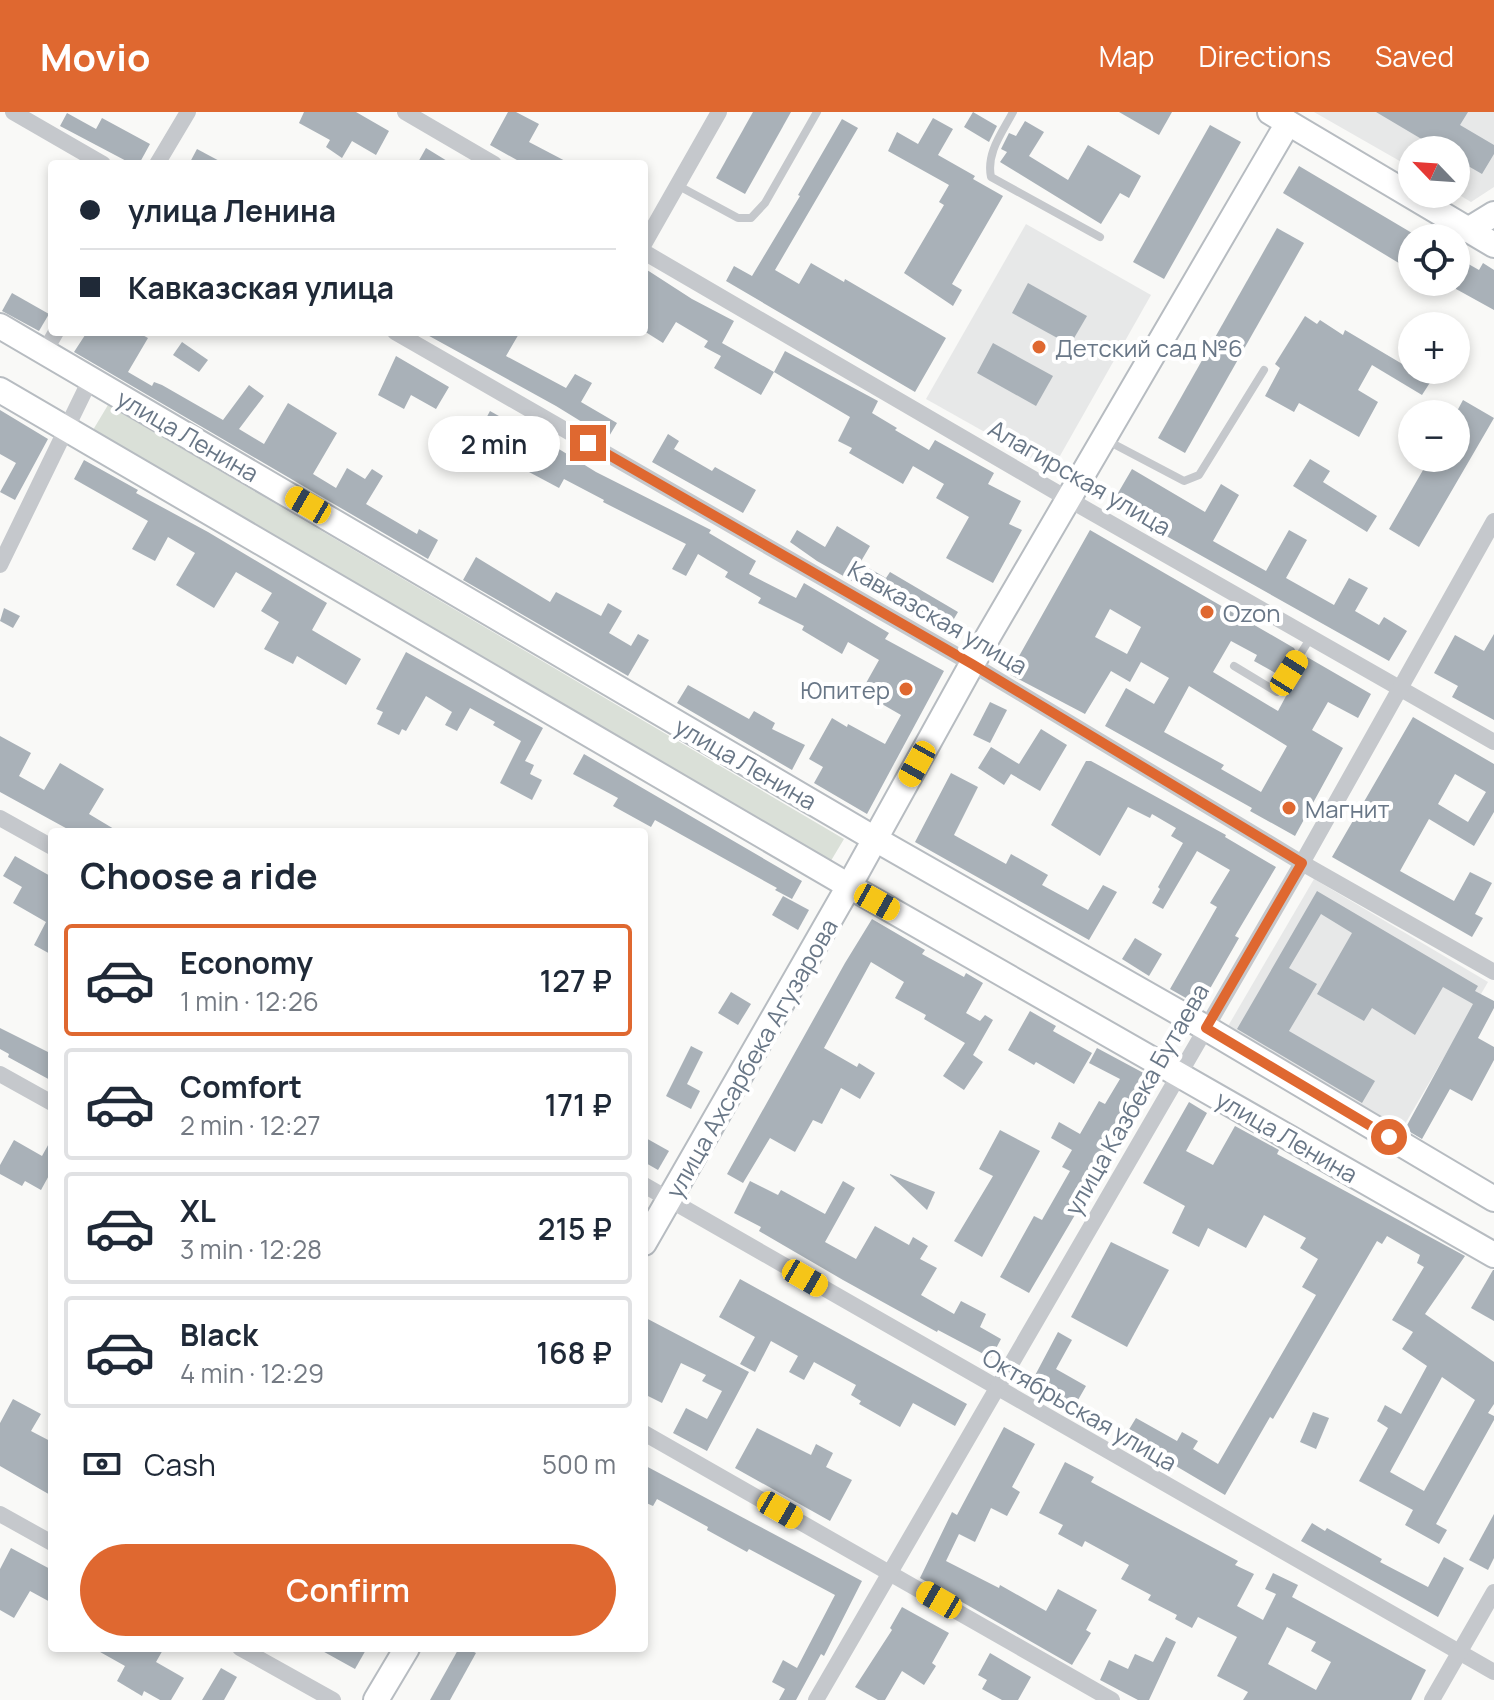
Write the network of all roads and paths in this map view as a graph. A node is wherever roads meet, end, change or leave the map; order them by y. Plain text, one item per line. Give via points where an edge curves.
1 (13, 112) edge
2 (188, 112) edge
3 (405, 112) edge
4 (719, 112) edge
5 (817, 112) edge
6 (1013, 112) edge
7 (1279, 117) edge
8 (96, 160) edge
9 (159, 160) edge
10 (487, 160) edge
11 (677, 185) junction
12 (1494, 214) edge
13 (1458, 224) edge
14 (1470, 229) edge
15 (1470, 231) edge
16 (648, 237) edge
17 (1100, 237) dead end
18 (1494, 245) edge
19 (648, 254) edge
20 (0, 326) edge
21 (402, 336) edge
22 (51, 341) edge
23 (1264, 370) dead end
24 (91, 378) junction
25 (0, 390) edge
26 (67, 430) junction
27 (1103, 438) junction
28 (1068, 499) junction
29 (1494, 521) edge
30 (0, 565) edge
31 (1311, 637) junction
32 (972, 664) junction
33 (1234, 666) dead end
34 (1401, 687) junction
35 (1494, 742) edge
36 (0, 818) edge
37 (875, 839) junction
38 (48, 845) edge
39 (1302, 863) junction
40 (849, 886) junction
41 (1494, 972) edge
42 (1206, 1028) junction
43 (0, 1074) edge
44 (1179, 1074) junction
45 (48, 1101) edge
46 (648, 1187) edge
47 (670, 1199) junction
48 (1494, 1199) edge
49 (648, 1236) edge
50 (1494, 1255) edge
51 (995, 1388) junction
52 (648, 1435) edge
53 (0, 1514) edge
54 (48, 1541) edge
55 (889, 1571) junction
56 (1494, 1592) edge
57 (247, 1652) edge
58 (405, 1652) edge
59 (1459, 1652) junction
60 (1494, 1672) edge
61 (333, 1700) edge
62 (376, 1700) edge
63 (816, 1700) edge
64 (1112, 1700) edge
65 (1432, 1700) edge

1 - 8 street
2 - 9 street
3 - 10 street
4 - 11 street
5 - 11 lane via 751,218 738,218
6 - 17 lane via 992,150 991,177
7 - 13 street
7 - 27 street, улица Ахсарбека Агузарова
11 - 16 street
12 - 14 street
15 - 18 street
19 - 28 street, Алагирская улица
20 - 22 street, улица Ленина
21 - 32 street, Кавказская улица
22 - 24 street, улица Ленина
23 - 27 lane via 1199,475 1184,481
24 - 26 street
24 - 37 street, улица Ленина
25 - 26 street, улица Ленина
26 - 30 street
26 - 40 street, улица Ленина
27 - 28 street, улица Ахсарбека Агузарова
28 - 31 street, Алагирская улица
28 - 32 street, улица Ахсарбека Агузарова
29 - 34 street, улица Казбека Бутаева
31 - 33 lane via 1277,692
31 - 34 street, Алагирская улица
32 - 37 street, улица Ахсарбека Агузарова
32 - 39 street, Кавказская улица
34 - 35 street, Алагирская улица
34 - 39 street, улица Казбека Бутаева
36 - 38 street
37 - 40 street, улица Ахсарбека Агузарова
37 - 42 street, улица Ленина
39 - 41 street, Кавказская улица
39 - 42 street, улица Казбека Бутаева
40 - 44 street, улица Ленина
40 - 47 street, улица Ахсарбека Агузарова
42 - 44 street, улица Казбека Бутаева
42 - 48 street, улица Ленина
43 - 45 street
44 - 50 street, улица Ленина
44 - 51 street, улица Казбека Бутаева
46 - 47 street, Октябрьская улица
47 - 49 street, улица Ахсарбека Агузарова
47 - 51 street, Октябрьская улица
51 - 55 street, улица Казбека Бутаева
51 - 59 street, Октябрьская улица
52 - 55 street
53 - 54 street
55 - 63 street, улица Казбека Бутаева
55 - 64 street
56 - 59 street
57 - 61 street
58 - 62 street
59 - 60 street, Октябрьская улица
59 - 65 street

